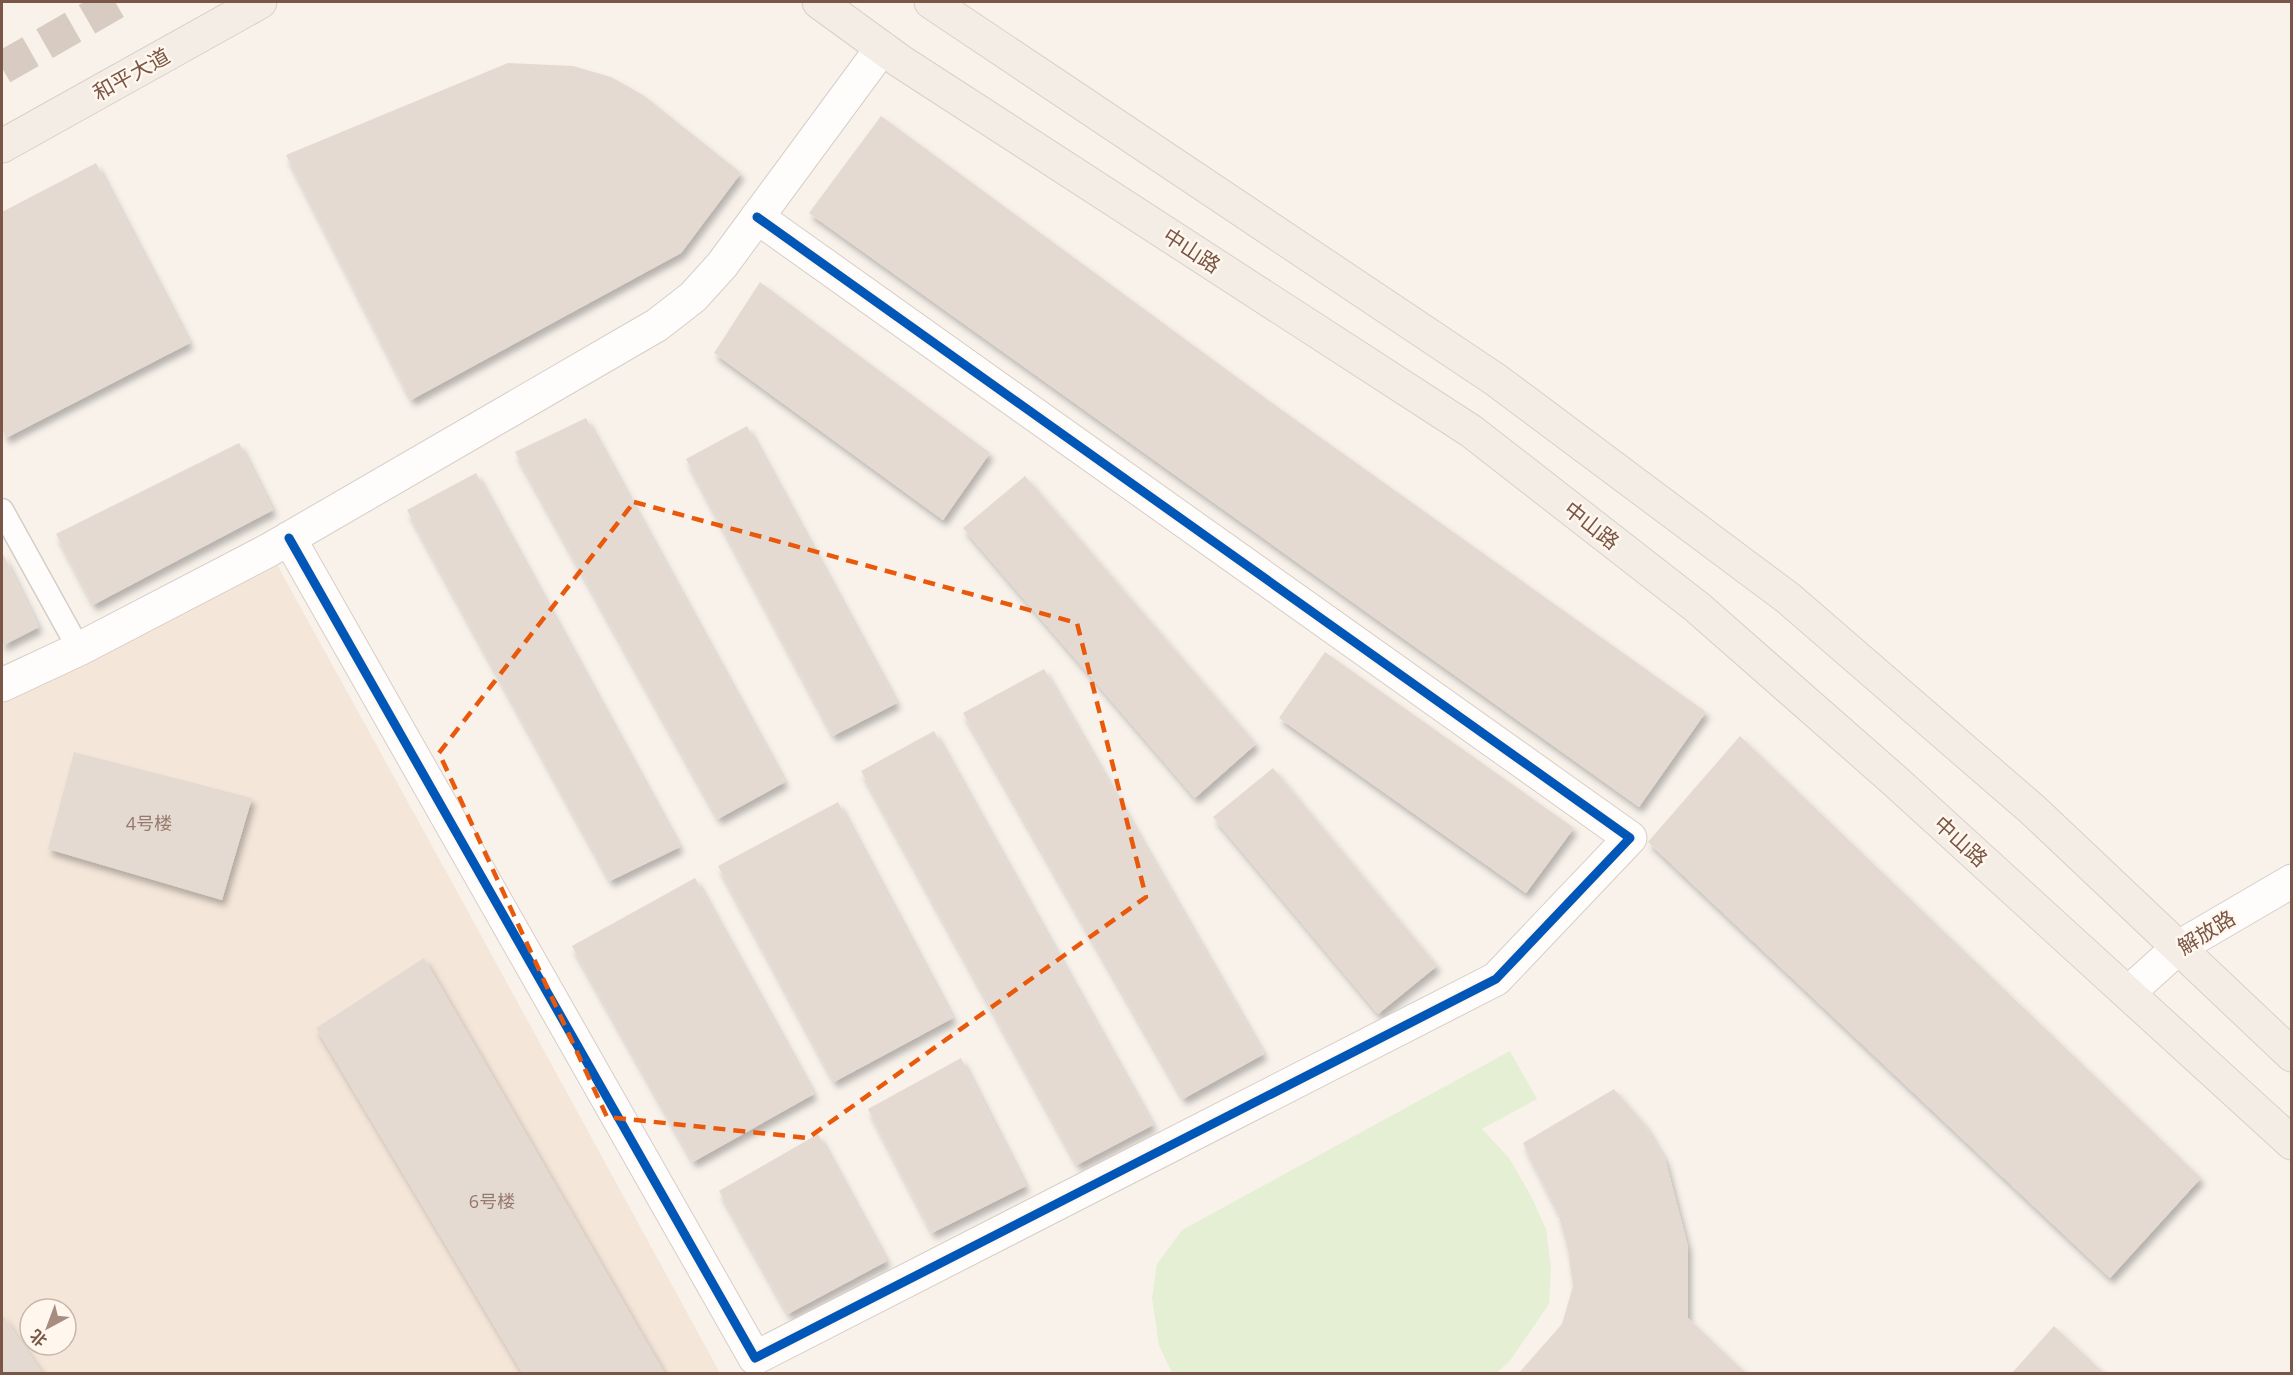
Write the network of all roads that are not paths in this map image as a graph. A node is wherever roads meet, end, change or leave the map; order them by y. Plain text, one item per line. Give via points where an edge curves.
1 (260, 2) edge
2 (819, 2) edge
3 (931, 2) edge
4 (882, 48) junction
5 (2, 146) edge
6 (757, 217) junction
7 (2, 510) edge
8 (289, 538) junction
9 (79, 649) junction
10 (2, 685) edge
11 (2292, 881) edge
12 (2179, 947) junction
13 (2128, 993) junction
14 (2292, 1055) edge
15 (2292, 1143) edge

1 - 5 main road, 和平大道
2 - 4 main road, 中山路
3 - 12 main road via 1496,380 1779,591 2033,810
4 - 6 street
4 - 13 main road, 中山路 via 1471,431 1697,607
6 - 8 street via 693,297 657,325
6 - 8 street via 1630,838 1496,979 754,1358
7 - 9 lane
8 - 9 street
9 - 10 street
11 - 12 street, 解放路
12 - 13 street, 解放路
12 - 14 main road
13 - 15 main road, 中山路

